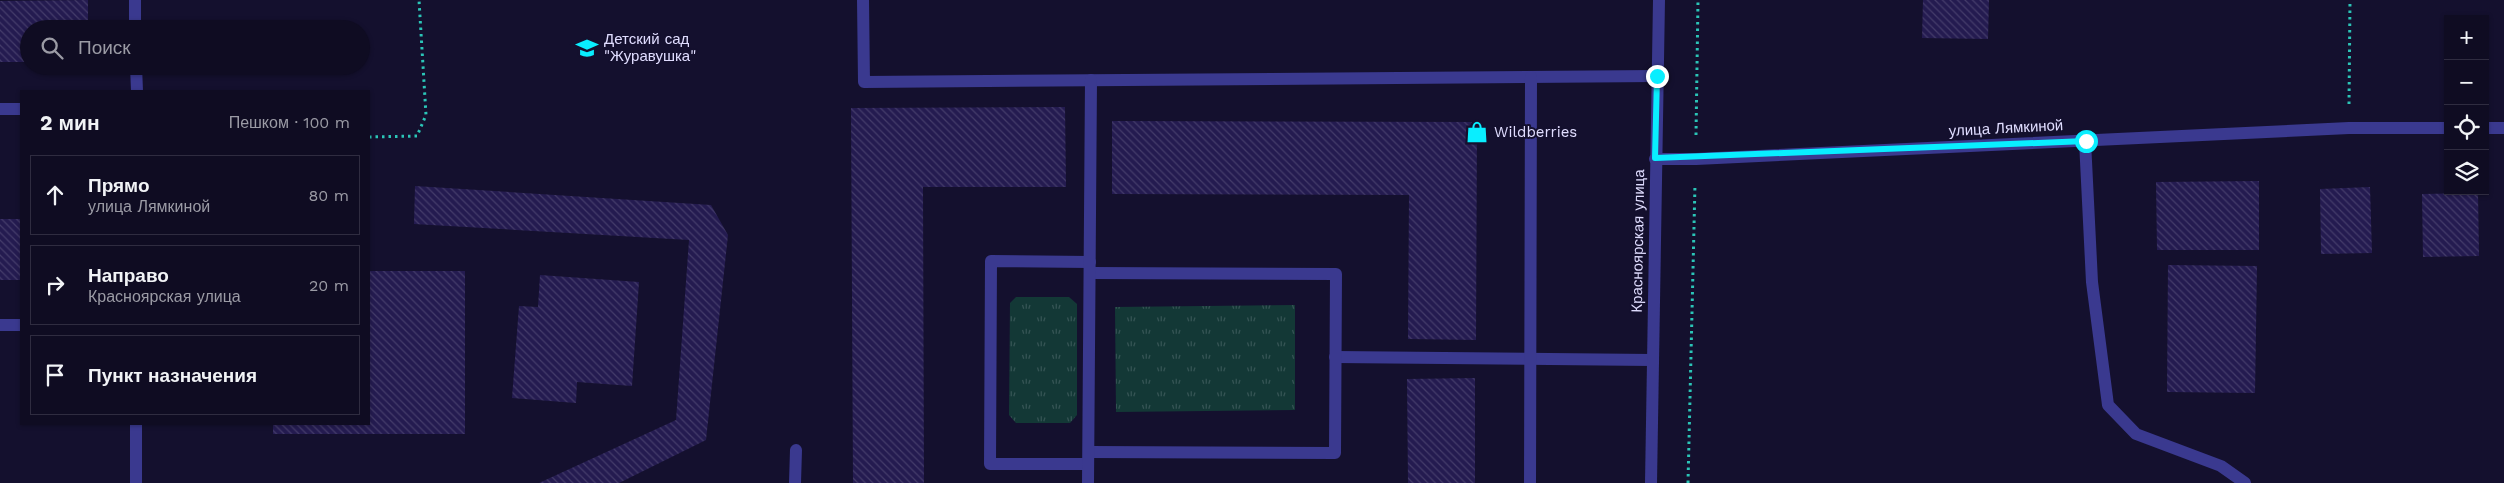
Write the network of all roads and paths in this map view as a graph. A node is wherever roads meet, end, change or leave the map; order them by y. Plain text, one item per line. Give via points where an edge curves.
1 (135, 0) edge
2 (419, 0) edge
3 (862, 0) edge
4 (1659, 0) edge
5 (1698, 0) edge
6 (2350, 0) edge
7 (135, 20) edge
8 (136, 75) edge
9 (1657, 76) junction
10 (1531, 77) junction
11 (1091, 80) junction
12 (136, 90) edge
13 (0, 109) edge
14 (20, 109) edge
15 (2349, 128) junction
16 (2444, 128) edge
17 (2489, 128) edge
18 (2504, 128) edge
19 (370, 137) edge
20 (2086, 141) junction
21 (1655, 158) junction
22 (1696, 158) junction
23 (1090, 267) junction
24 (0, 325) edge
25 (20, 325) edge
26 (1335, 357) junction
27 (1530, 359) junction
28 (1652, 360) junction
29 (136, 425) edge
30 (796, 450) dead end
31 (1088, 458) junction
32 (136, 483) edge
33 (795, 483) edge
34 (1088, 483) edge
35 (1530, 483) edge
36 (1651, 483) edge
37 (1688, 483) edge
38 (2245, 483) edge

1 - 7 street
2 - 19 path via 426,115 417,136
3 - 11 street via 864,82
4 - 9 street, Красноярская улица
5 - 22 path
6 - 15 path
8 - 12 street
9 - 10 street
9 - 21 street, Красноярская улица
10 - 11 street
10 - 27 street
11 - 23 street
13 - 14 street
15 - 16 street, улица Лямкиной
15 - 20 street, улица Лямкиной
17 - 18 street
20 - 22 street, улица Лямкиной
20 - 38 street via 2092,282 2108,405 2136,434 2221,466
21 - 22 street, улица Лямкиной
21 - 28 street, Красноярская улица
22 - 37 path
23 - 26 street via 1336,274
23 - 31 street
23 - 31 street via 991,261 990,464
24 - 25 street
26 - 27 street
26 - 31 street via 1335,453
27 - 28 street
27 - 35 street
28 - 36 street, Красноярская улица
29 - 32 street
30 - 33 street
31 - 34 street

